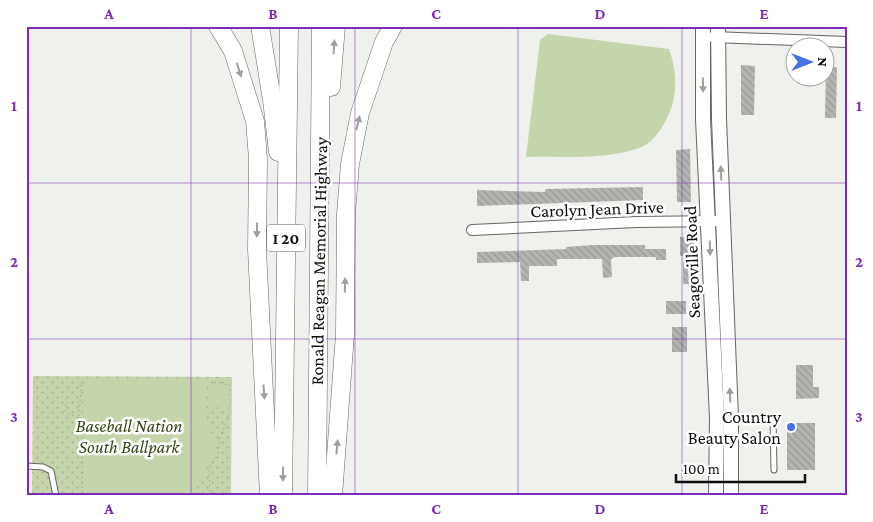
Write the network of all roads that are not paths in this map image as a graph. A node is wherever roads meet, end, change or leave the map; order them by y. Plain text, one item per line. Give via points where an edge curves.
1 (218, 26) edge
2 (260, 26) edge
3 (289, 26) edge
4 (321, 26) edge
5 (336, 26) edge
6 (393, 26) edge
7 (703, 31) edge
8 (718, 32) edge
9 (847, 42) edge
10 (716, 222) junction
11 (472, 230) dead end
12 (318, 287) junction
13 (285, 373) junction
14 (724, 418) junction
15 (26, 466) edge
16 (774, 470) dead end
17 (56, 496) edge
18 (269, 496) edge
19 (283, 496) edge
20 (317, 496) edge
21 (333, 496) edge
22 (716, 496) edge
23 (731, 496) edge

1 -> 18 highway via 233,51 255,121 258,269
2 - 13 highway via 278,153
3 - 13 highway, Ronald Reagan Memorial Highway / I 20
4 - 12 highway, Ronald Reagan Memorial Highway / I 20
12 -> 5 highway
21 -> 6 highway via 344,344 350,164 360,113 384,42
7 - 8 street
7 -> 10 main road, Seagoville Road via 704,119
8 - 9 street
10 -> 8 main road, Seagoville Road
10 - 11 street, Carolyn Jean Drive via 636,222
10 - 14 main road, Seagoville Road
12 - 20 highway, Ronald Reagan Memorial Highway / I 20
13 -> 19 highway, Ronald Reagan Memorial Highway / I 20
14 - 16 lane via 773,417
14 - 22 main road, Seagoville Road
14 - 23 main road, Seagoville Road
15 - 17 lane via 51,471

